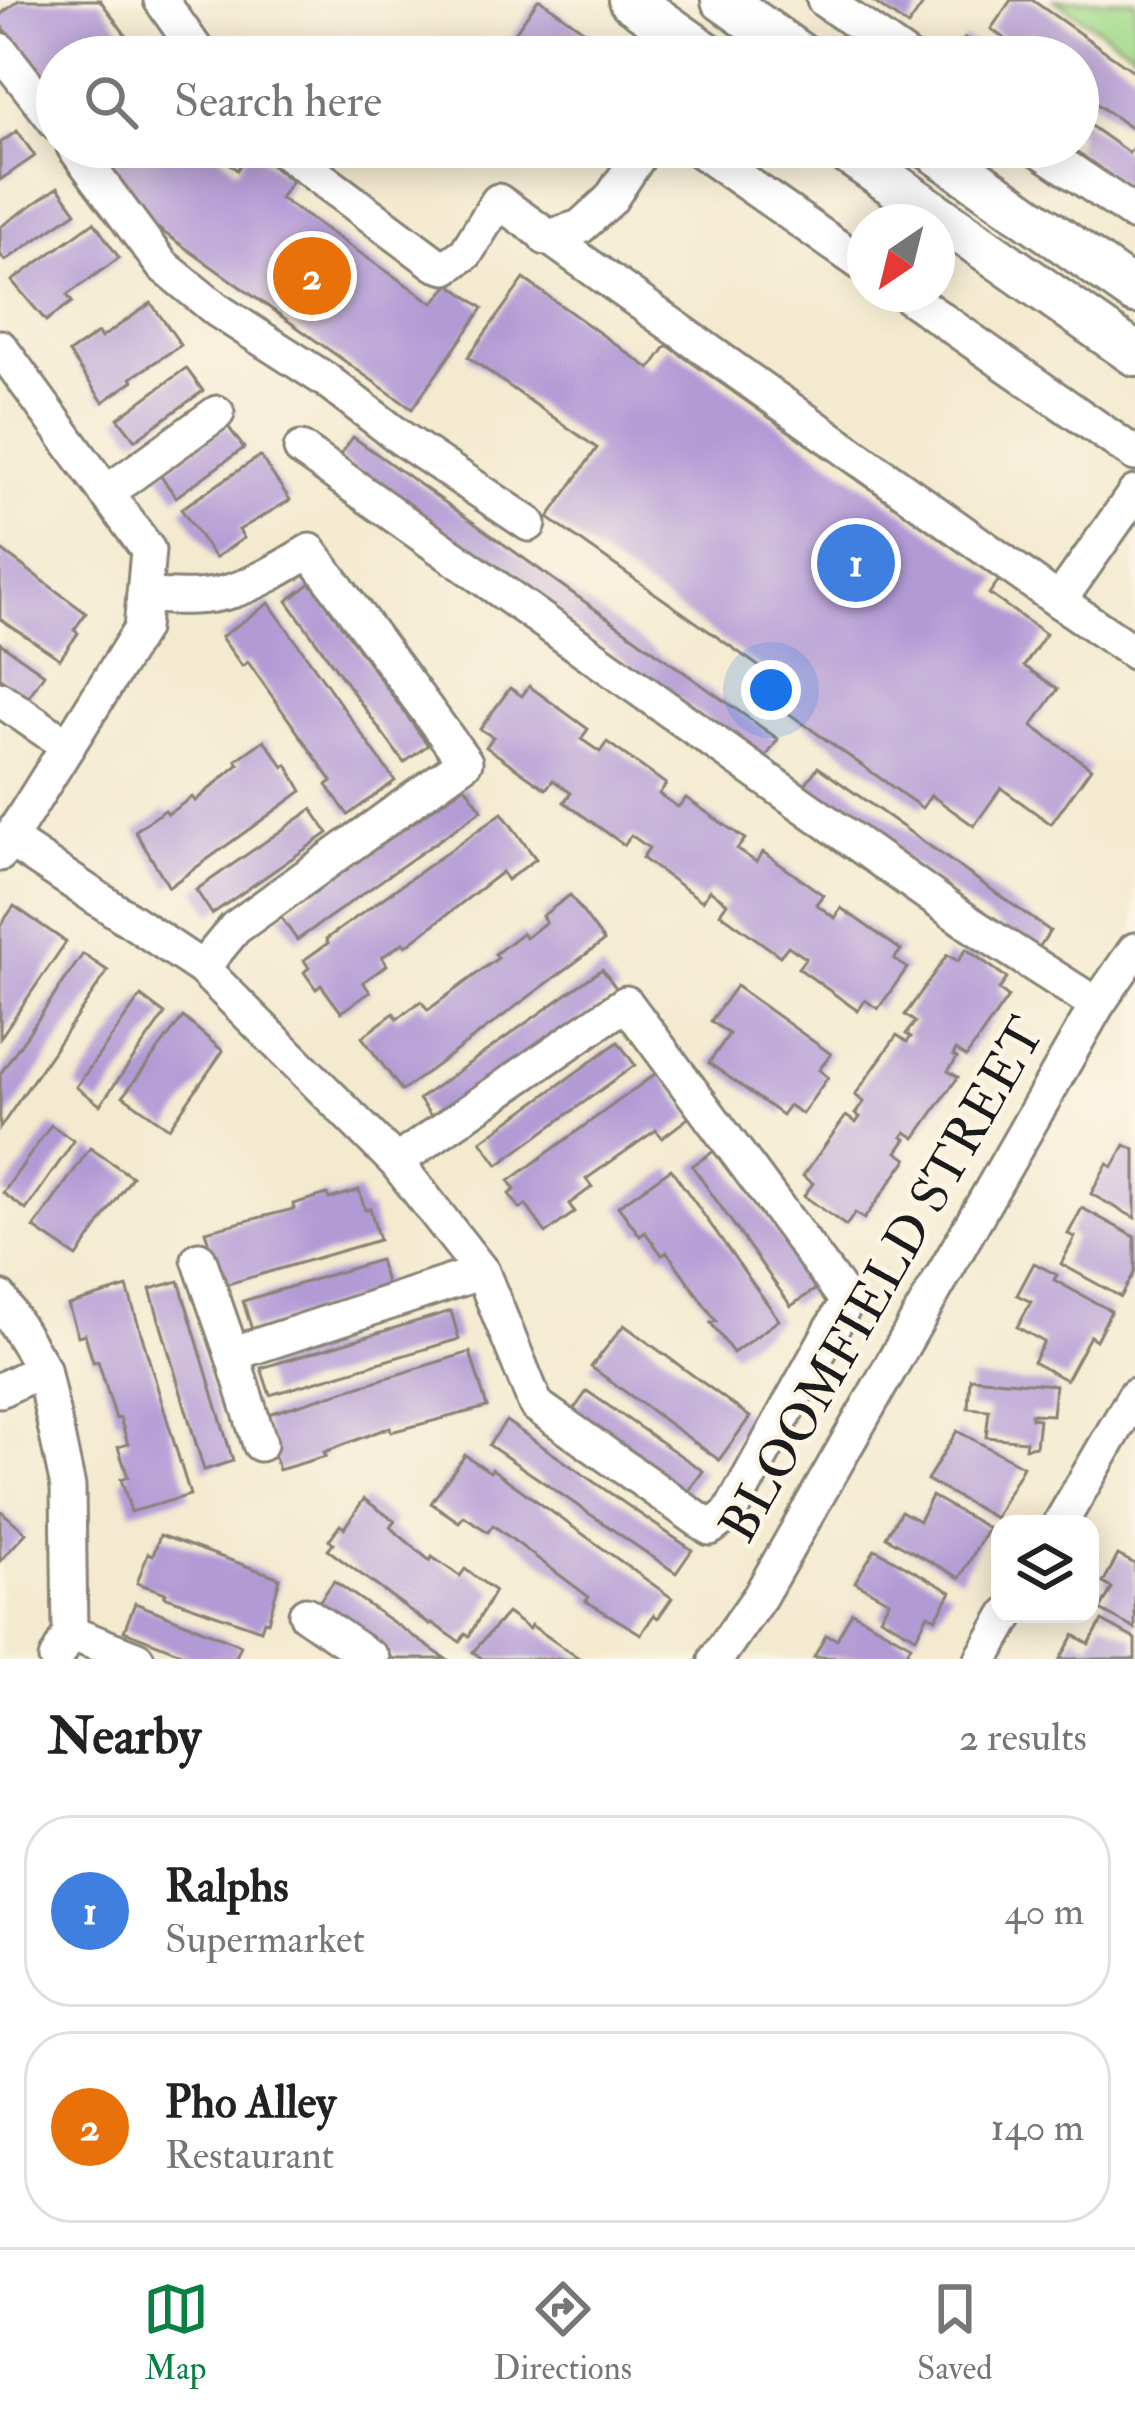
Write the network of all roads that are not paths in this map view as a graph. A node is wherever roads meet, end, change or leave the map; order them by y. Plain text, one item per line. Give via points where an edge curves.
1 (160, 0) edge
2 (630, 0) edge
3 (723, 0) edge
4 (824, 0) edge
5 (186, 36) edge
6 (681, 36) edge
7 (774, 36) edge
8 (876, 36) edge
9 (0, 50) edge
10 (36, 96) edge
11 (90, 168) edge
12 (308, 168) edge
13 (631, 168) edge
14 (725, 168) edge
15 (863, 168) edge
16 (932, 168) edge
17 (959, 168) edge
18 (1067, 168) edge
19 (903, 204) edge
20 (916, 204) edge
21 (1135, 214) edge
22 (546, 238) junction
23 (955, 239) edge
24 (847, 253) edge
25 (1135, 292) edge
26 (931, 312) edge
27 (0, 347) edge
28 (1135, 354) edge
29 (217, 413) dead end
30 (301, 448) dead end
31 (1135, 454) edge
32 (106, 493) junction
33 (1135, 493) edge
34 (529, 524) dead end
35 (143, 595) junction
36 (1060, 601) junction
37 (1135, 653) edge
38 (0, 699) edge
39 (68, 746) junction
40 (5, 847) edge
41 (1135, 950) edge
42 (202, 968) junction
43 (1096, 1004) junction
44 (396, 1162) junction
45 (199, 1259) dead end
46 (482, 1271) junction
47 (0, 1298) edge
48 (232, 1354) junction
49 (43, 1369) junction
50 (0, 1390) edge
51 (1135, 1395) edge
52 (260, 1444) dead end
53 (1065, 1515) edge
54 (306, 1614) dead end
55 (1003, 1623) edge
56 (63, 1646) edge
57 (137, 1659) edge
58 (371, 1659) edge
59 (716, 1659) edge
60 (982, 1659) edge

1 - 5 street
2 - 6 main road
3 - 7 main road
4 - 8 street
9 - 10 street
11 - 34 street via 162,265 217,310
12 - 22 street via 446,268 466,253 498,201
13 - 22 street via 580,227
14 - 24 street
15 - 19 main road
16 - 20 street
17 - 25 main road
18 - 21 street
22 - 36 street
23 - 28 main road
26 - 31 street
27 - 32 street
29 - 32 street
30 - 43 street via 972,925
32 - 35 street via 148,550
33 - 36 street
35 - 39 street via 140,629
35 - 42 street via 190,600 250,587 310,550 465,762 235,928
36 - 37 street
38 - 39 street
39 - 40 street
40 - 42 street
41 - 43 street, BLOOMFIELD STREET
42 - 44 street
43 - 59 street, BLOOMFIELD STREET via 760,1596
44 - 46 street
44 - 46 street via 626,1003 847,1301 730,1514 710,1528 536,1405
45 - 48 street
46 - 48 street
47 - 49 street
48 - 52 street
49 - 50 street
49 - 56 street via 68,1487
51 - 53 street
54 - 58 street
55 - 60 street
56 - 57 street

